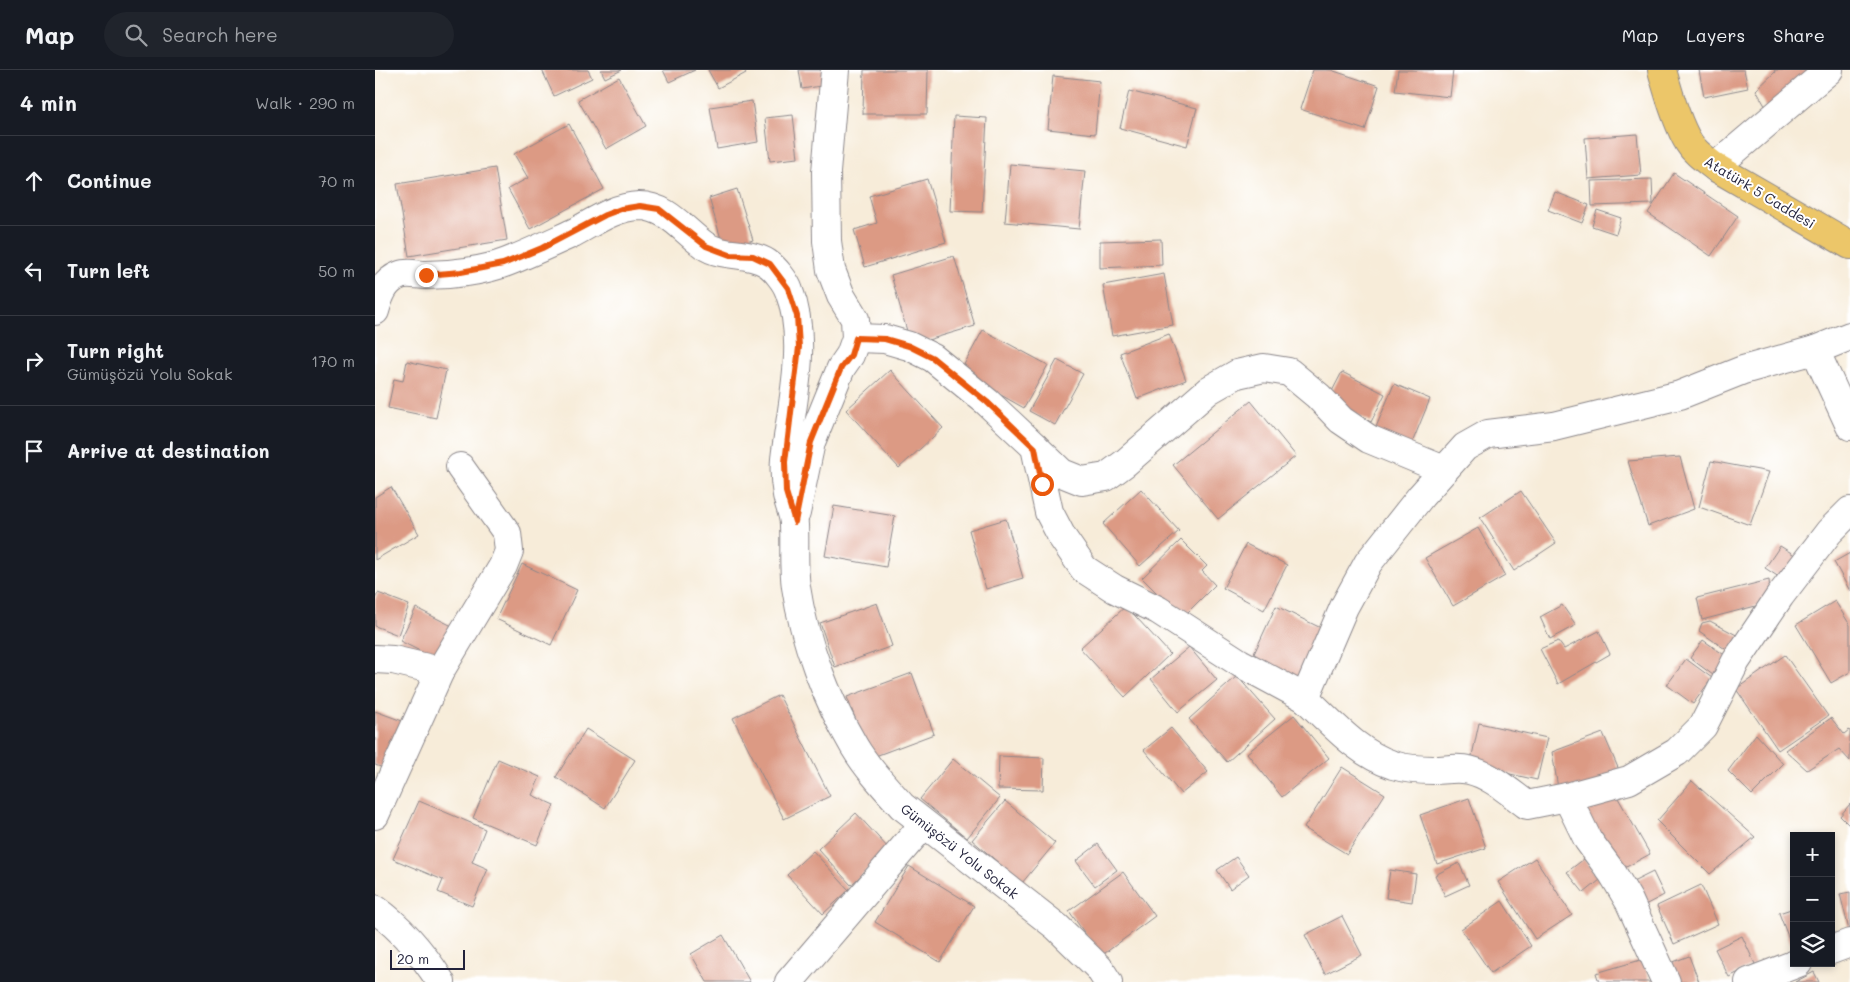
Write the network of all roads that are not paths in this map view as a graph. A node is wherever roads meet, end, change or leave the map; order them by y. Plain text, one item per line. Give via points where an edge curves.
1 (835, 70) edge
2 (1663, 70) edge
3 (1829, 70) edge
4 (1715, 167) junction
5 (1850, 244) edge
6 (375, 311) edge
7 (1850, 336) edge
8 (856, 338) junction
9 (1815, 350) junction
10 (1850, 426) edge
11 (1035, 448) junction
12 (460, 467) dead end
13 (1444, 470) junction
14 (1850, 511) edge
15 (795, 522) junction
16 (375, 659) edge
17 (440, 671) junction
18 (1305, 698) junction
19 (1567, 797) junction
20 (375, 815) edge
21 (924, 824) junction
22 (375, 909) edge
23 (1850, 943) edge
24 (1835, 949) edge
25 (1790, 966) edge
26 (441, 982) edge
27 (789, 982) edge
28 (1108, 982) edge
29 (1665, 982) edge
30 (1749, 982) edge

1 - 8 street via 826,172 827,241 831,270 855,319
2 - 4 main road, Atatürk 5 Caddesi via 1677,117 1689,143
3 - 4 street
4 - 5 main road, Atatürk 5 Caddesi
6 - 15 street, Gümüşözü Yolu Sokak via 378,297 387,284 402,274 461,272 503,264 605,215 640,206 659,209 706,246 730,255 753,256 770,264 788,288 797,316 799,347 785,462 786,492
7 - 9 street
8 - 11 street via 885,339 933,358 987,402
8 - 15 street via 811,442
9 - 10 street
9 - 13 street via 1743,370 1680,395 1554,426 1488,434 1465,447
11 - 13 street via 1062,473 1082,481 1106,477 1209,390 1237,374 1263,368 1289,372 1341,420 1369,439
11 - 18 street via 1049,512 1084,569 1158,610 1240,663
12 - 17 street via 507,533 509,551
13 - 18 street via 1368,563 1344,607
14 - 19 street via 1829,532 1748,641 1703,726 1677,752 1629,780
15 - 21 street, Gümüşözü Yolu Sokak via 796,586 815,662 854,747 881,783
16 - 17 street
17 - 20 street
18 - 19 street via 1367,754 1392,765 1412,769 1470,770 1489,778 1527,805
19 - 29 street via 1588,840 1629,901
21 - 27 street
21 - 28 street, Gümüşözü Yolu Sokak via 1057,927 1099,968
22 - 26 street via 408,938
23 - 24 street
25 - 30 street

